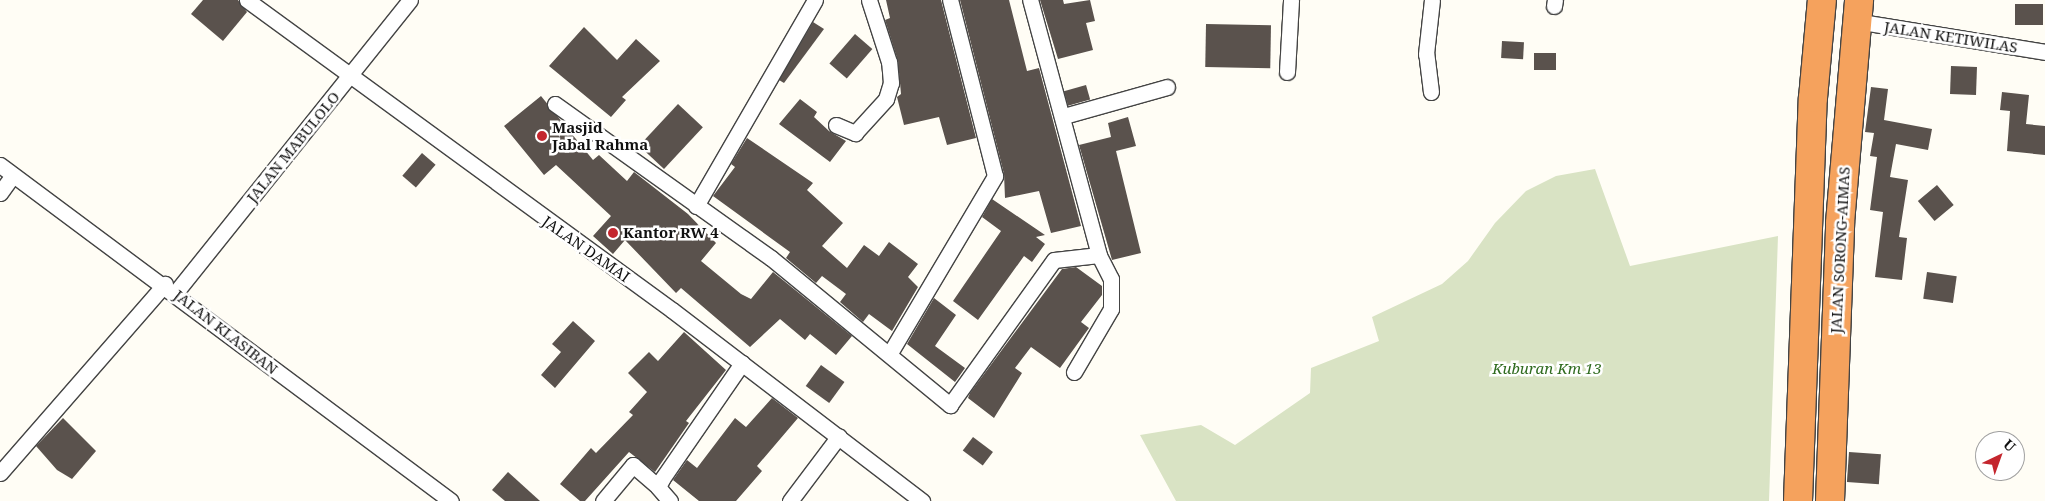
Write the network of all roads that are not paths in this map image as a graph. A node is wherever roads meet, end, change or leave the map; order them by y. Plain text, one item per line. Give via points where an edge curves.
1 (247, 0) edge
2 (410, 0) edge
3 (814, 0) edge
4 (869, 0) edge
5 (950, 0) edge
6 (1030, 0) edge
7 (1291, 0) edge
8 (1432, 0) edge
9 (1822, 0) edge
10 (1858, 11) edge
11 (2045, 52) edge
12 (1287, 72) dead end
13 (351, 75) junction
14 (1168, 88) dead end
15 (1431, 92) dead end
16 (555, 104) dead end
17 (1064, 116) junction
18 (836, 125) dead end
19 (0, 165) edge
20 (13, 175) junction
21 (0, 193) edge
22 (696, 206) junction
23 (1809, 220) junction
24 (1840, 223) junction
25 (1099, 255) junction
26 (171, 288) junction
27 (890, 353) junction
28 (742, 363) junction
29 (1074, 372) dead end
30 (839, 436) junction
31 (0, 473) edge
32 (658, 487) junction
33 (451, 501) edge
34 (603, 501) edge
35 (670, 501) edge
36 (790, 501) edge
37 (922, 501) edge
38 (1798, 501) edge
39 (1830, 501) edge

1 - 13 street, JALAN DAMAI
2 - 13 street, JALAN MABULOLO
3 - 22 street
4 - 18 street via 889,62 891,84 886,100 855,133
5 - 27 street via 995,176
6 - 17 street
7 - 12 street
8 - 15 street via 1426,54
9 - 23 highway, JALAN SORONG-AIMAS
10 - 11 street, JALAN KETIWILAS
10 - 24 highway, JALAN SORONG-AIMAS
13 - 26 street, JALAN MABULOLO
13 - 28 street, JALAN DAMAI
14 - 17 street
16 - 22 street
17 - 25 street
19 - 20 street, JALAN KLASIBAN
20 - 21 street
20 - 26 street, JALAN KLASIBAN
22 - 27 street
23 - 24 highway
23 - 38 highway, JALAN SORONG-AIMAS
24 - 39 highway, JALAN SORONG-AIMAS
25 - 27 street via 1054,260 955,403 943,401
25 - 29 street via 1111,279 1111,309
26 - 31 street, JALAN MABULOLO
26 - 33 street, JALAN KLASIBAN
28 - 30 street, JALAN DAMAI
28 - 32 street
30 - 36 street
30 - 37 street, JALAN DAMAI
32 - 34 street via 633,465
32 - 35 street

